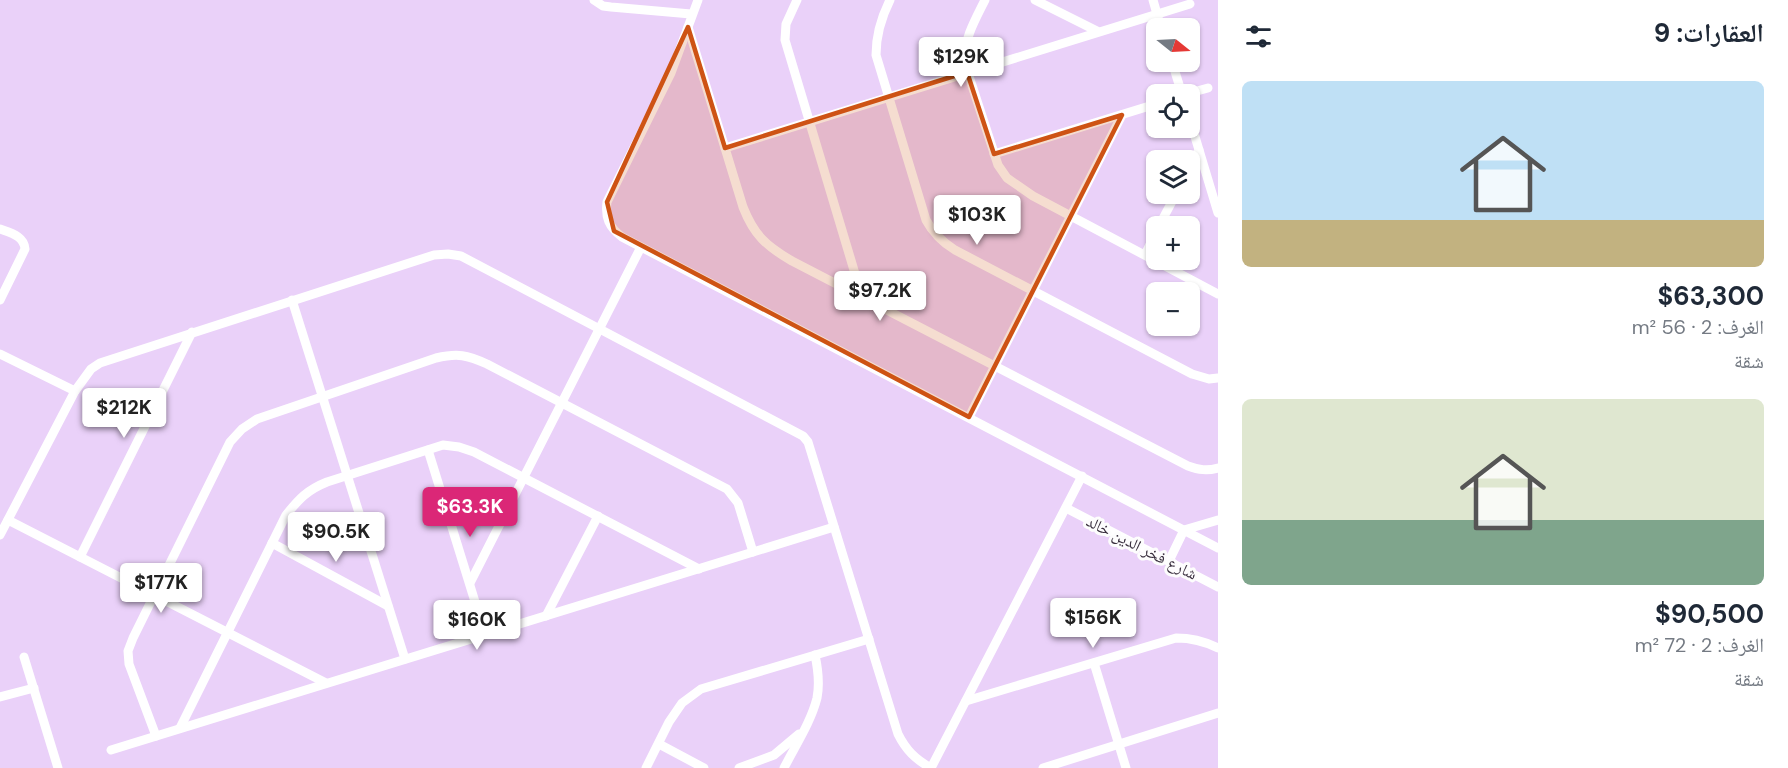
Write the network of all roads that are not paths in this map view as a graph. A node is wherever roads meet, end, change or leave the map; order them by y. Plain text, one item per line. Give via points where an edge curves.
1 (594, 0) edge
2 (698, 0) edge
3 (797, 0) edge
4 (890, 0) edge
5 (985, 0) edge
6 (1035, 0) edge
7 (1153, 0) edge
8 (1190, 4) dead end
9 (1157, 13) junction
10 (692, 14) junction
11 (1158, 18) edge
12 (688, 27) junction
13 (1097, 31) junction
14 (967, 72) junction
15 (1208, 88) dead end
16 (1200, 90) edge
17 (889, 97) junction
18 (1146, 107) edge
19 (1122, 115) junction
20 (810, 122) junction
21 (1195, 138) edge
22 (725, 148) junction
23 (1198, 150) edge
24 (994, 154) junction
25 (1200, 156) edge
26 (1218, 213) edge
27 (1071, 216) junction
28 (0, 229) edge
29 (641, 247) junction
30 (1145, 255) joint
31 (3, 288) edge
32 (1033, 291) junction
33 (1218, 294) edge
34 (861, 297) junction
35 (0, 300) edge
36 (292, 300) junction
37 (600, 328) junction
38 (192, 332) junction
39 (0, 354) edge
40 (995, 366) junction
41 (1218, 378) edge
42 (75, 391) junction
43 (322, 396) junction
44 (562, 402) junction
45 (969, 417) junction
46 (428, 450) junction
47 (1218, 468) edge
48 (347, 476) junction
49 (1082, 476) junction
50 (524, 477) junction
51 (1066, 508) junction
52 (598, 516) junction
53 (8, 520) junction
54 (1218, 520) edge
55 (834, 527) junction
56 (1184, 530) junction
57 (0, 535) edge
58 (272, 543) junction
59 (1218, 548) edge
60 (753, 552) junction
61 (81, 557) junction
62 (1169, 561) junction
63 (699, 568) junction
64 (470, 583) junction
65 (1218, 587) edge
66 (154, 595) junction
67 (388, 606) junction
68 (546, 616) junction
69 (228, 633) junction
70 (485, 634) junction
71 (869, 639) junction
72 (1218, 648) edge
73 (815, 655) junction
74 (24, 657) dead end
75 (405, 659) junction
76 (1094, 663) junction
77 (326, 683) junction
78 (34, 688) junction
79 (0, 697) edge
80 (966, 701) junction
81 (1218, 713) edge
82 (180, 728) junction
83 (802, 732) junction
84 (156, 736) junction
85 (659, 744) junction
86 (1119, 744) junction
87 (111, 750) dead end
88 (56, 767) edge
89 (646, 768) edge
90 (704, 768) edge
91 (740, 768) edge
92 (784, 768) edge
93 (931, 768) edge
94 (1043, 768) edge
95 (1126, 768) edge

1 - 10 street via 603,6
2 - 10 street, شارع فخر الدين خالد
3 - 20 street via 786,24 785,40
4 - 17 street via 876,39 876,55
5 - 14 street via 965,44
6 - 13 street
7 - 9 street
8 - 9 street
9 - 11 street
9 - 13 street
10 - 12 street, شارع فخر الدين خالد
12 - 22 street
12 - 29 street, شارع فخر الدين خالد via 671,73 606,202 608,222 614,231
13 - 14 street
14 - 17 street
14 - 24 street
15 - 16 street
17 - 20 street
17 - 32 street via 923,213 933,232 943,243
18 - 19 street
19 - 24 street
19 - 27 street
20 - 22 street
20 - 34 street
21 - 23 street
22 - 34 street via 750,224 761,240
24 - 27 street via 1007,178
25 - 26 street
27 - 30 street
27 - 32 street
28 - 31 street via 21,238 25,244 24,254
29 - 37 street
29 - 45 street, شارع فخر الدين خالد
30 - 33 street
31 - 35 street
32 - 40 street
32 - 41 street via 1192,374
34 - 40 street
36 - 37 street via 434,255 448,254 461,256
36 - 38 street
36 - 43 street
37 - 44 street
37 - 55 street via 804,436
38 - 42 street via 100,363
38 - 61 street
39 - 42 street
40 - 45 street
40 - 47 street via 1188,466 1198,470
42 - 53 street
43 - 44 street via 453,354 488,364
43 - 48 street
43 - 66 street via 257,419 230,442
44 - 50 street
44 - 60 street via 728,489 738,503
45 - 49 street, شارع فخر الدين خالد
46 - 48 street
46 - 50 street via 459,447
46 - 64 street
48 - 58 street via 312,488 298,500
48 - 67 street
49 - 51 street
49 - 56 street, شارع فخر الدين خالد
50 - 52 street
50 - 64 street
51 - 62 street, شارع فخر الدين خالد
51 - 80 street
52 - 63 street
52 - 68 street
53 - 57 street
53 - 61 street
54 - 56 street
55 - 60 street
55 - 71 street
56 - 59 street, شارع فخر الدين خالد
56 - 62 street
58 - 67 street
58 - 69 street
60 - 63 street
61 - 66 street
62 - 65 street, شارع فخر الدين خالد
63 - 68 street
64 - 70 street
66 - 69 street
66 - 84 street via 128,651 129,664
67 - 75 street
68 - 70 street
69 - 77 street
69 - 82 street
70 - 75 street
71 - 73 street
71 - 93 street via 897,734 905,748
72 - 76 street via 1192,638 1176,638
73 - 83 street via 817,697
73 - 85 street via 701,689 682,703
74 - 78 street
75 - 77 street
76 - 80 street
76 - 86 street
77 - 82 street
78 - 79 street
78 - 88 street
80 - 93 street
81 - 86 street
82 - 84 street
83 - 91 street via 774,755
83 - 92 street
84 - 87 street
85 - 89 street
85 - 90 street
86 - 94 street
86 - 95 street

